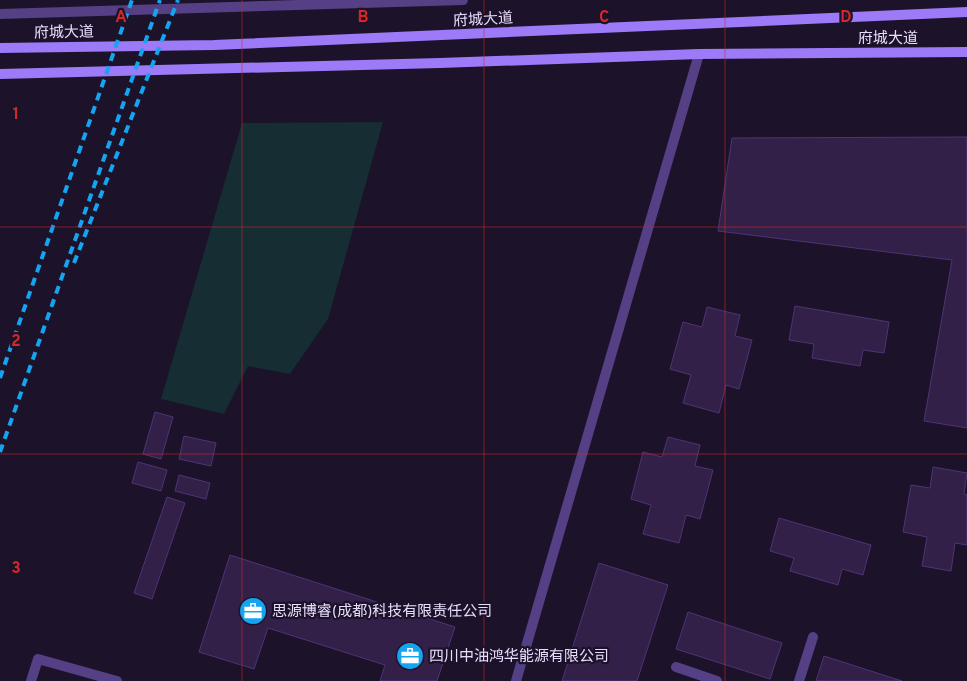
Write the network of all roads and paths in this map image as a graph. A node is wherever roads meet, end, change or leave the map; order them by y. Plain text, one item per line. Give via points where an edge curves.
1 (463, 0) edge
2 (967, 12) edge
3 (0, 14) edge
4 (0, 48) edge
5 (967, 52) edge
6 (699, 54) junction
7 (0, 74) edge
8 (813, 637) dead end
9 (676, 667) dead end
10 (31, 681) edge
11 (118, 681) edge
12 (516, 681) edge
13 (717, 681) edge
14 (799, 681) edge

1 - 3 street
2 - 4 main road, 府城大道 via 214,45
5 - 6 main road, 府城大道
6 - 7 main road, 府城大道
6 - 12 street
8 - 14 street
9 - 13 street
10 - 11 street via 38,659

